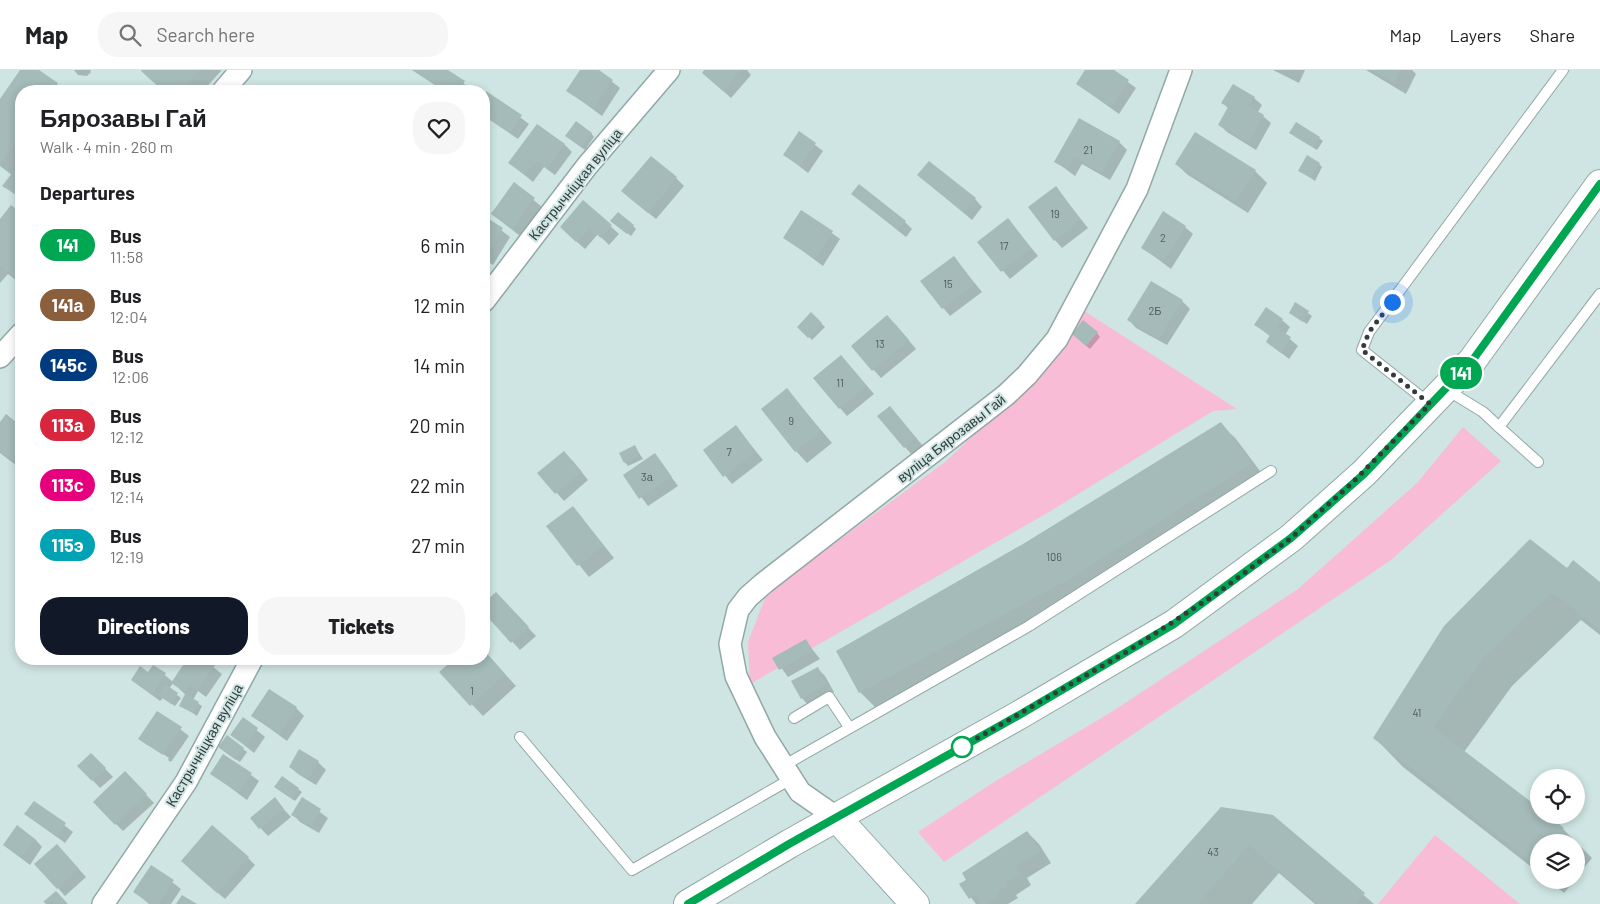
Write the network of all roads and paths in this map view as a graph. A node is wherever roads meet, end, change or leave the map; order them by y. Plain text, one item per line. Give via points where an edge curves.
1 (241, 70) edge
2 (669, 70) edge
3 (1181, 70) edge
4 (1563, 70) edge
5 (228, 85) edge
6 (1600, 184) edge
7 (490, 293) edge
8 (1600, 294) edge
9 (15, 341) edge
10 (0, 357) edge
11 (1438, 397) junction
12 (1498, 427) junction
13 (1538, 462) dead end
14 (1271, 471) dead end
15 (249, 665) edge
16 (794, 718) dead end
17 (849, 727) junction
18 (520, 736) dead end
19 (787, 772) junction
20 (836, 817) junction
21 (103, 904) edge
22 (688, 904) edge
23 (915, 904) edge

1 - 5 street
2 - 7 street, Кастрычніцкая вуліца via 541,224
3 - 19 street, вуліца Бярозавы Гай via 1137,189 1057,339 1006,395 764,583 738,610 730,644 736,676 765,737
4 - 11 lane via 1369,332 1362,350
6 - 11 main road via 1472,361
8 - 12 lane
9 - 10 street
11 - 12 lane via 1483,412
11 - 20 main road via 1349,486 1291,538 1174,624
12 - 13 lane
14 - 17 lane via 1028,626
15 - 21 street, Кастрычніцкая вуліца via 186,782
16 - 17 lane via 829,697
17 - 19 lane
18 - 19 lane via 632,870
19 - 20 street, вуліца Бярозавы Гай via 800,792
20 - 22 main road
20 - 23 main road

